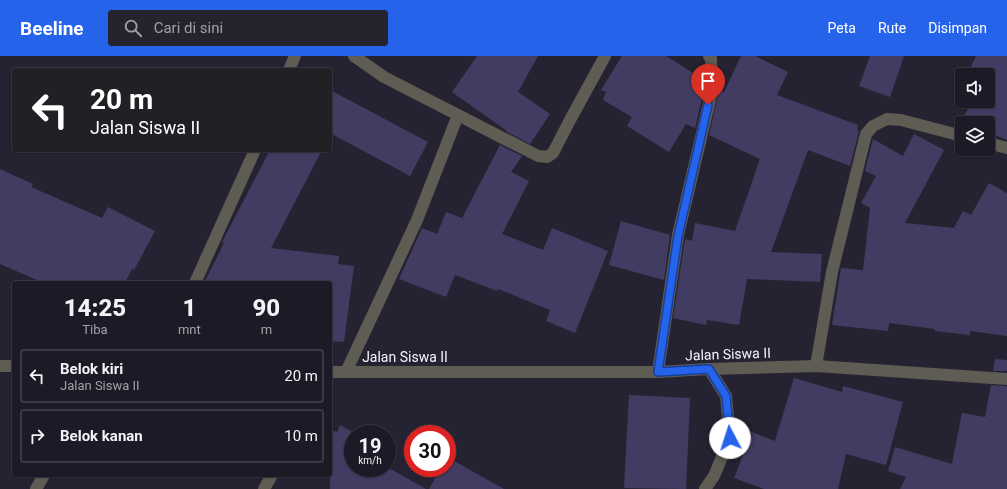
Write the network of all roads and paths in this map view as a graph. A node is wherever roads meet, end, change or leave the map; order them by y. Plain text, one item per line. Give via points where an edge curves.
1 (295, 56) edge
2 (354, 56) edge
3 (605, 56) edge
4 (709, 56) edge
5 (290, 68) edge
6 (458, 115) junction
7 (955, 134) edge
8 (995, 145) edge
9 (1007, 148) edge
10 (254, 152) edge
11 (196, 281) edge
12 (0, 366) edge
13 (12, 366) edge
14 (816, 366) junction
15 (709, 369) junction
16 (332, 372) edge
17 (346, 372) junction
18 (658, 372) junction
19 (1007, 379) edge
20 (43, 477) edge
21 (271, 477) edge
22 (708, 488) edge
23 (36, 489) edge
24 (264, 489) edge

1 - 5 street
2 - 6 street via 384,77
3 - 6 street via 553,153 547,157 538,156
4 - 18 street via 712,91 678,236
6 - 17 street via 416,220
7 - 14 street via 901,120 887,119 873,126 866,134 832,272
8 - 9 street
10 - 11 street
12 - 13 street
14 - 15 street, Jalan Siswa II
14 - 19 street, Jalan Siswa II
15 - 18 street, Jalan Siswa II
15 - 22 street via 726,396 730,438
16 - 17 street, Jalan Siswa II
17 - 18 street, Jalan Siswa II
20 - 23 street
21 - 24 street

